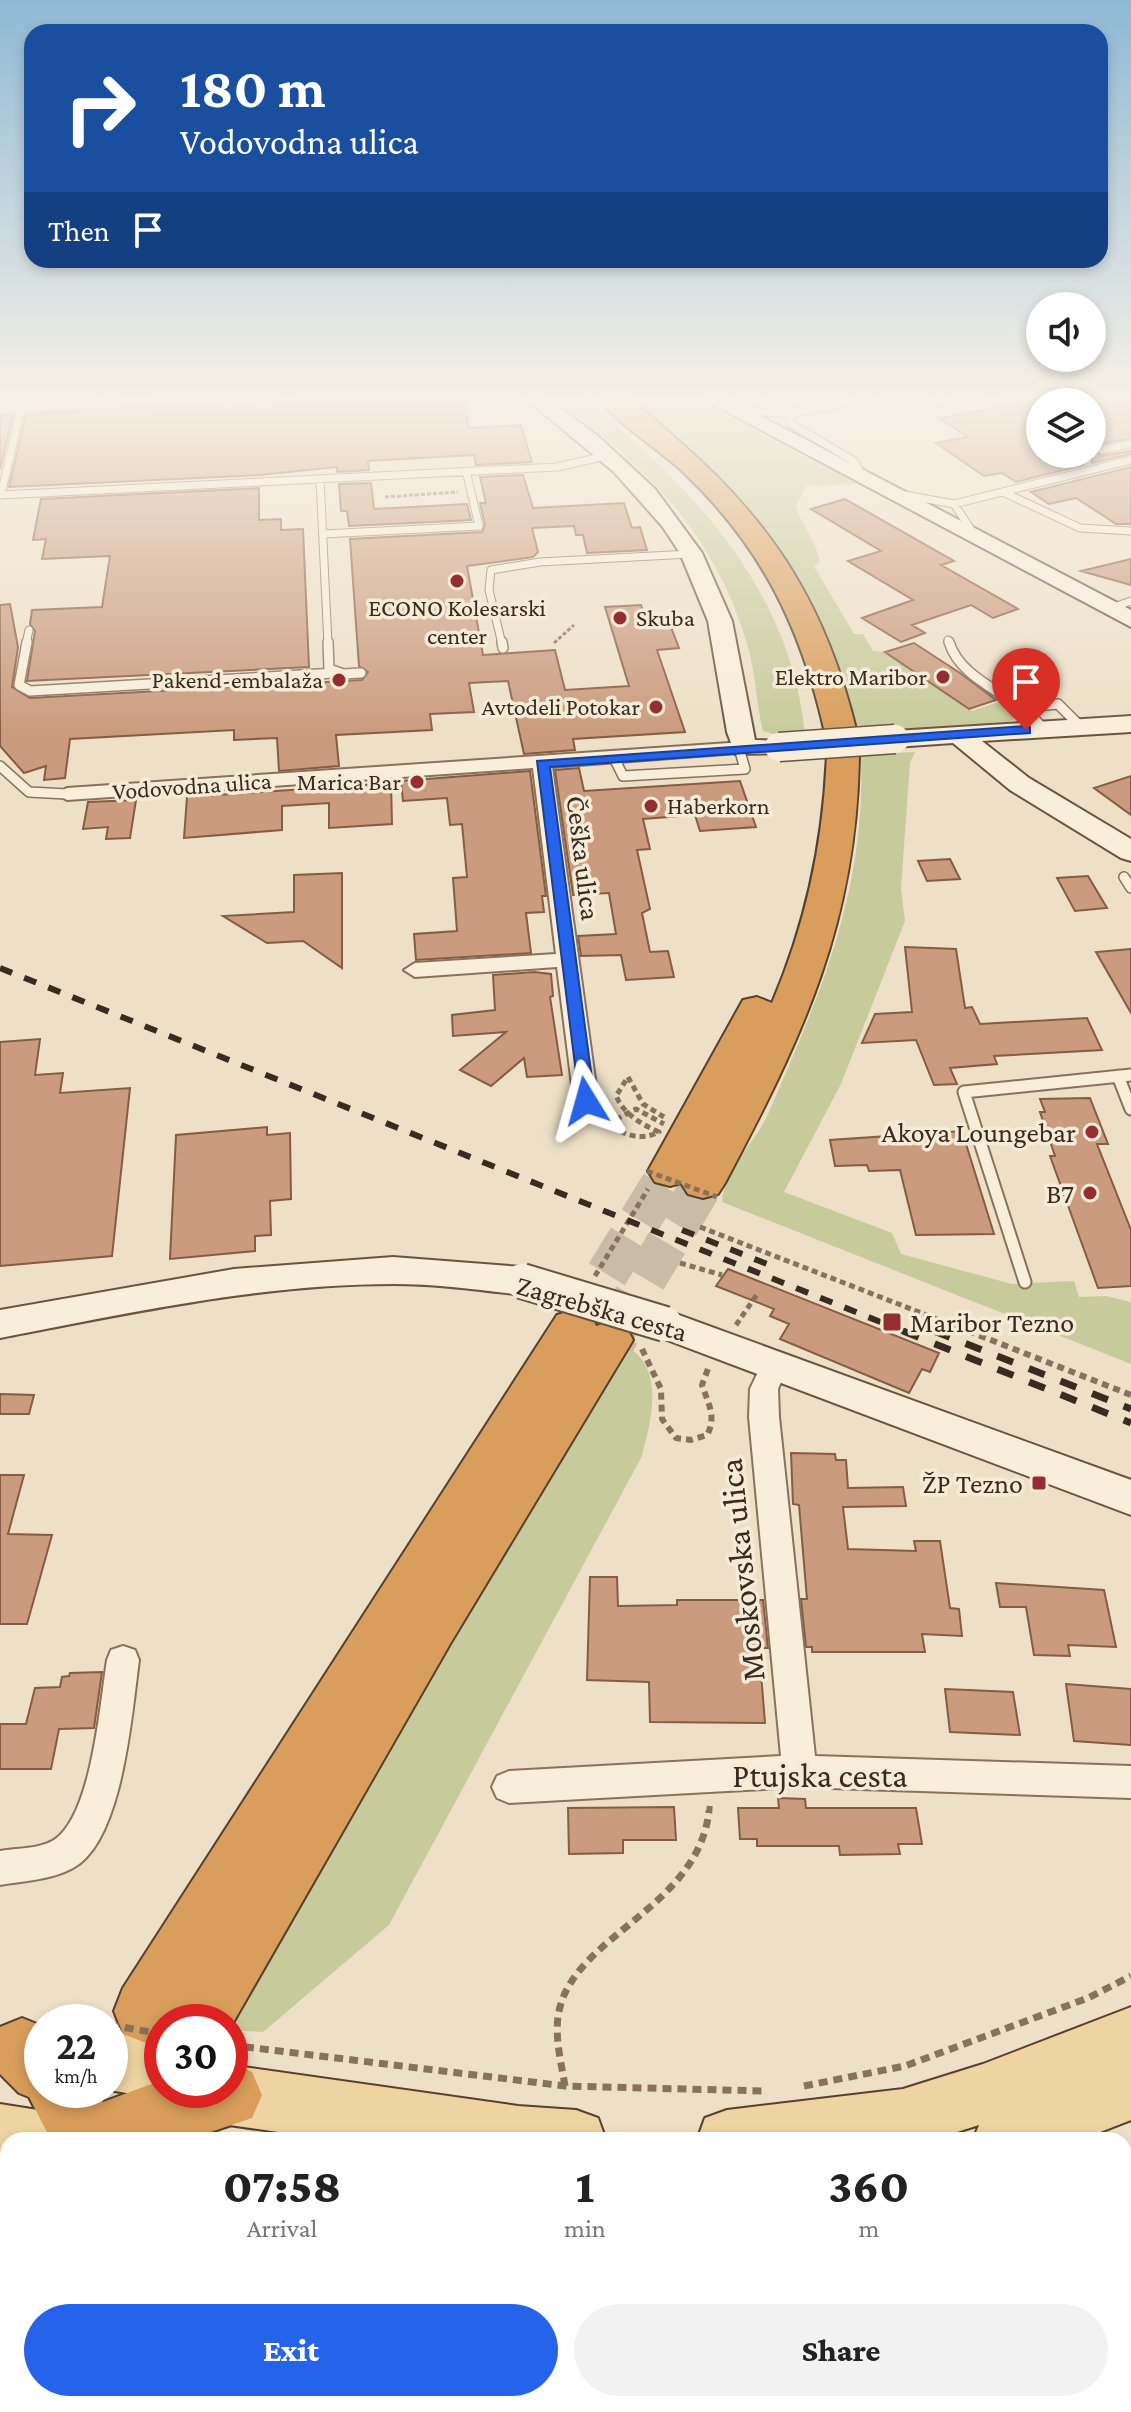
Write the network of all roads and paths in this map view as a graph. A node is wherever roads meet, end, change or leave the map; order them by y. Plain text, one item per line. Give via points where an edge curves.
1 (322, 511) edge
2 (475, 511) edge
3 (661, 511) edge
4 (711, 511) edge
5 (734, 511) edge
6 (929, 511) edge
7 (958, 511) edge
8 (1041, 511) edge
9 (1131, 531) edge
10 (323, 534) junction
11 (974, 534) junction
12 (690, 554) junction
13 (1124, 609) edge
14 (574, 625) dead end
15 (29, 630) dead end
16 (948, 640) dead end
17 (554, 643) dead end
18 (503, 648) dead end
19 (335, 673) junction
20 (361, 673) dead end
21 (1026, 707) junction
22 (1131, 724) edge
23 (1081, 727) junction
24 (1043, 729) junction
25 (960, 735) junction
26 (829, 742) junction
27 (742, 748) junction
28 (542, 764) junction
29 (0, 766) edge
30 (67, 794) joint
31 (1127, 853) edge
32 (1131, 888) edge
33 (567, 960) junction
34 (415, 970) dead end
35 (1124, 1075) edge
36 (586, 1101) joint
37 (1131, 1109) edge
38 (627, 1113) junction
39 (607, 1124) junction
40 (678, 1177) junction
41 (700, 1227) dead end
42 (680, 1263) dead end
43 (722, 1275) dead end
44 (1025, 1282) dead end
45 (758, 1293) dead end
46 (0, 1324) edge
47 (615, 1324) junction
48 (730, 1332) dead end
49 (711, 1359) dead end
50 (775, 1365) junction
51 (1131, 1395) edge
52 (1131, 1498) edge
53 (123, 1660) dead end
54 (800, 1771) junction
55 (710, 1776) junction
56 (1131, 1782) edge
57 (509, 1787) dead end
58 (0, 1868) edge
59 (1131, 1976) edge
60 (216, 2004) edge
61 (1131, 2036) edge
62 (248, 2056) edge
63 (248, 2061) edge
64 (792, 2088) dead end
65 (1131, 2090) edge
66 (778, 2091) dead end
67 (69, 2108) edge
68 (195, 2108) edge
69 (570, 2113) edge
70 (83, 2132) edge
71 (111, 2132) edge
72 (504, 2132) edge
73 (527, 2132) edge
74 (794, 2132) edge
75 (1023, 2132) edge

1 - 10 lane
2 - 10 lane via 479,526
3 - 12 street
4 - 26 highway via 750,557 794,639
5 - 26 highway via 781,570 819,644
6 - 11 street
7 - 11 lane
8 - 9 lane via 1082,531
10 - 19 lane via 329,669
11 - 13 street
12 - 18 lane via 540,562 491,570 489,590
12 - 27 street via 719,618
14 - 17 path
15 - 19 lane via 19,685 30,691
16 - 21 lane via 961,665
19 - 20 lane
21 - 23 lane via 1059,703
21 - 24 lane
22 - 23 street, Vodovodna ulica
23 - 24 street, Vodovodna ulica
24 - 25 street, Vodovodna ulica
25 - 27 street, Vodovodna ulica, bridge
25 - 31 street via 1002,770
26 - 40 highway via 841,830 821,924 777,1039
27 - 28 street, Vodovodna ulica
28 - 30 street, Vodovodna ulica
28 - 33 street, Češka ulica
29 - 30 lane via 25,792
31 - 32 lane
33 - 34 street, Češka ulica
33 - 36 street, Češka ulica
35 - 37 lane
35 - 44 lane via 964,1092
36 - 39 path
38 - 38 path via 616,1096 628,1077 643,1104 674,1124 636,1109
38 - 39 path
38 - 39 path via 659,1132 637,1136
40 - 40 path, bridge
40 - 47 path via 652,1183
41 - 51 path
42 - 43 path
45 - 48 path
46 - 47 street, Zagrebška cesta, bridge via 248,1281 390,1271 522,1281
47 - 49 path via 642,1347 661,1381 662,1419 676,1438 707,1435 713,1425 702,1385
47 - 50 street, Zagrebška cesta
47 - 60 highway via 431,1627
50 - 52 street, Zagrebška cesta
50 - 54 street, Moskovska ulica via 764,1389 764,1417
53 - 58 street via 107,1762 79,1843 63,1856
54 - 55 street, Ptujska cesta
54 - 56 street, Ptujska cesta
55 - 57 street, Ptujska cesta
55 - 69 path via 710,1820 686,1868 639,1919 584,1963 560,2006
59 - 64 path via 1088,1998 905,2066
61 - 74 main road via 903,2119
62 - 69 path
63 - 72 main road
65 - 75 main road
66 - 69 path
67 - 70 highway
68 - 71 highway
69 - 73 main road

